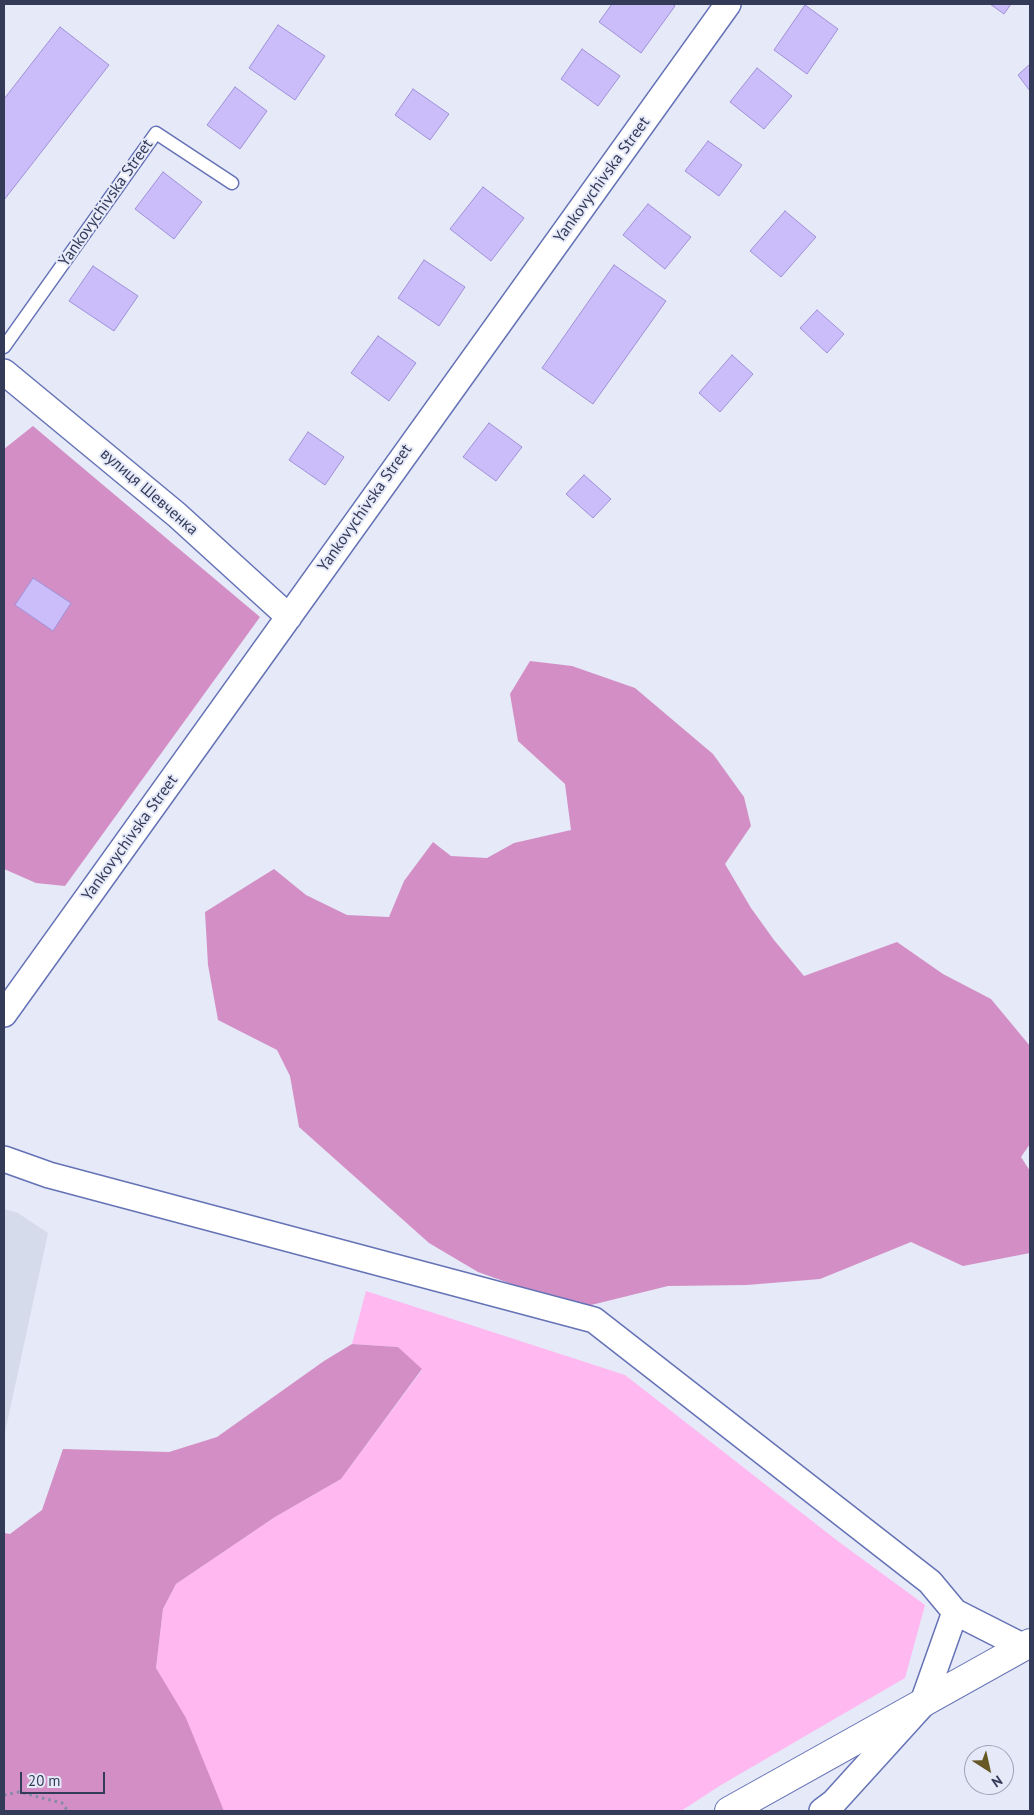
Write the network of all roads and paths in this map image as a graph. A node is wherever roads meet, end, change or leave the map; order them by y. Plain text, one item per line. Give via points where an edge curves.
1 (728, 4) edge
2 (232, 183) dead end
3 (4, 347) edge
4 (4, 372) edge
5 (289, 617) junction
6 (4, 1014) edge
7 (4, 1159) edge
8 (955, 1612) junction
9 (1026, 1644) edge
10 (922, 1706) junction
11 (4, 1795) edge
12 (68, 1811) edge
13 (729, 1811) edge
14 (822, 1811) edge

1 - 5 street, Yankovychivska Street
2 - 3 lane, Yankovychivska Street via 156,133
4 - 5 street, вулиця Шевченка via 177,515
5 - 6 street, Yankovychivska Street
7 - 8 street via 49,1175 594,1320 930,1582
8 - 9 street
8 - 10 street
9 - 10 street
10 - 13 street
10 - 14 street
11 - 12 path via 19,1792 62,1803

